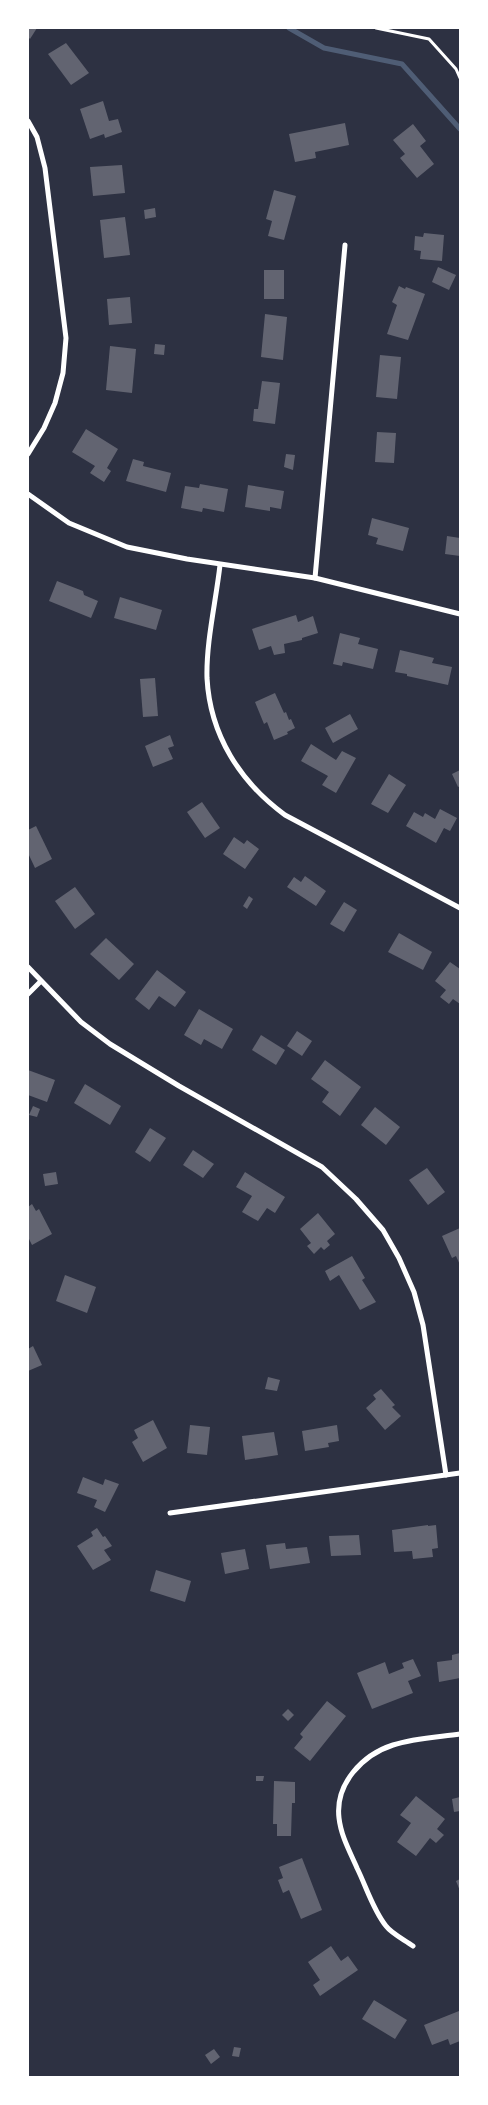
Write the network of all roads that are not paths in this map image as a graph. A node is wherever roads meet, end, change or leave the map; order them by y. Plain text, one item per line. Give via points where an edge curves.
1 (28, 121) edge
2 (345, 245) dead end
3 (28, 454) edge
4 (28, 494) edge
5 (220, 565) junction
6 (315, 578) junction
7 (460, 614) edge
8 (460, 908) edge
9 (28, 968) edge
10 (40, 982) junction
11 (28, 994) edge
12 (460, 1473) edge
13 (446, 1475) junction
14 (170, 1513) dead end
15 (460, 1734) edge
16 (414, 1946) dead end

1 - 3 street via 37,137 45,168 66,338 64,373 57,397
2 - 6 street
4 - 5 street via 69,523 127,547
5 - 6 street
5 - 8 street via 207,676 209,702 216,726 235,765 262,796 286,815
6 - 7 street
9 - 10 street
10 - 11 street
10 - 13 street via 81,1022 110,1044 322,1167 383,1230 400,1258 423,1325
12 - 13 street
13 - 14 street
15 - 16 street via 394,1744 377,1751 353,1772 339,1802 342,1832 371,1898 386,1926

